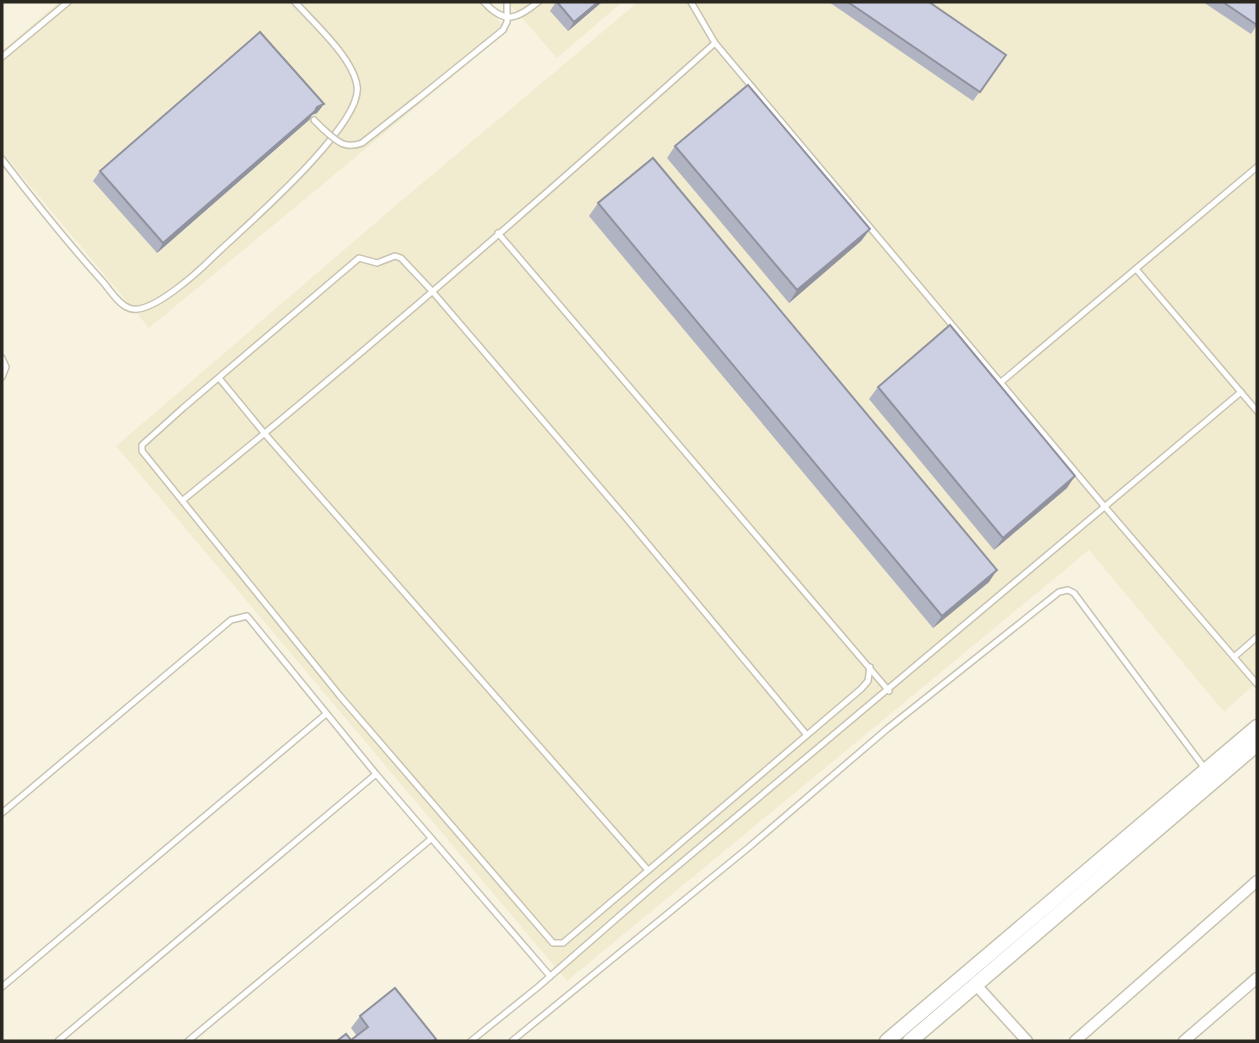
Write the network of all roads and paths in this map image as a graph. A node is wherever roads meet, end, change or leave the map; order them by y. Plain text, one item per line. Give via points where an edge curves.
1 (68, 2) edge
2 (295, 2) edge
3 (484, 2) edge
4 (506, 2) edge
5 (538, 2) edge
6 (691, 2) edge
7 (507, 18) junction
8 (715, 43) junction
9 (2, 57) edge
10 (314, 120) edge
11 (2, 159) edge
12 (1257, 167) edge
13 (498, 233) junction
14 (1136, 269) junction
15 (432, 290) junction
16 (2, 358) edge
17 (2, 377) edge
18 (219, 378) junction
19 (1000, 383) junction
20 (1241, 392) junction
21 (1257, 411) edge
22 (265, 434) junction
23 (183, 500) junction
24 (1105, 508) junction
25 (1257, 637) edge
26 (1234, 657) junction
27 (870, 667) junction
28 (1257, 684) edge
29 (889, 691) junction
30 (326, 715) junction
31 (1257, 728) edge
32 (806, 734) junction
33 (1257, 744) edge
34 (1206, 770) junction
35 (376, 774) junction
36 (2, 813) edge
37 (431, 839) junction
38 (647, 869) junction
39 (1257, 881) edge
40 (550, 976) junction
41 (1257, 978) edge
42 (976, 985) junction
43 (2, 987) edge
44 (58, 1041) edge
45 (188, 1041) edge
46 (471, 1041) edge
47 (512, 1041) edge
48 (887, 1041) edge
49 (910, 1041) edge
50 (1027, 1041) edge
51 (1075, 1041) edge
52 (1184, 1041) edge

1 - 9 lane
2 - 11 lane via 349,65 358,92 352,108 323,150 203,267 149,307 136,310 122,304
3 - 7 lane
4 - 7 lane
5 - 7 lane
6 - 8 lane
7 - 10 lane, bridge via 503,30 362,143 341,144
8 - 13 lane
8 - 19 lane
12 - 14 lane
13 - 15 lane
13 - 27 lane
14 - 19 lane
14 - 20 lane
15 - 18 lane via 401,258 377,263 360,258
15 - 22 lane
15 - 32 lane
16 - 17 lane via 6,367
18 - 22 lane
18 - 23 lane via 142,445 142,451
19 - 24 lane
20 - 21 lane
20 - 24 lane
22 - 23 lane
22 - 38 lane
23 - 38 lane via 341,696 550,941 563,943
24 - 26 lane
24 - 29 lane
25 - 26 lane
26 - 28 lane
27 - 29 lane
27 - 32 lane via 866,684
29 - 40 lane
30 - 35 lane
30 - 36 lane via 251,619 242,616 231,620
30 - 43 lane
31 - 34 street
32 - 38 lane
33 - 42 street
34 - 47 lane via 1074,593 1059,592
34 - 48 street
35 - 37 lane
35 - 44 lane
37 - 40 lane
37 - 45 lane
39 - 51 street
40 - 46 lane
41 - 52 street
42 - 49 street
42 - 50 street

